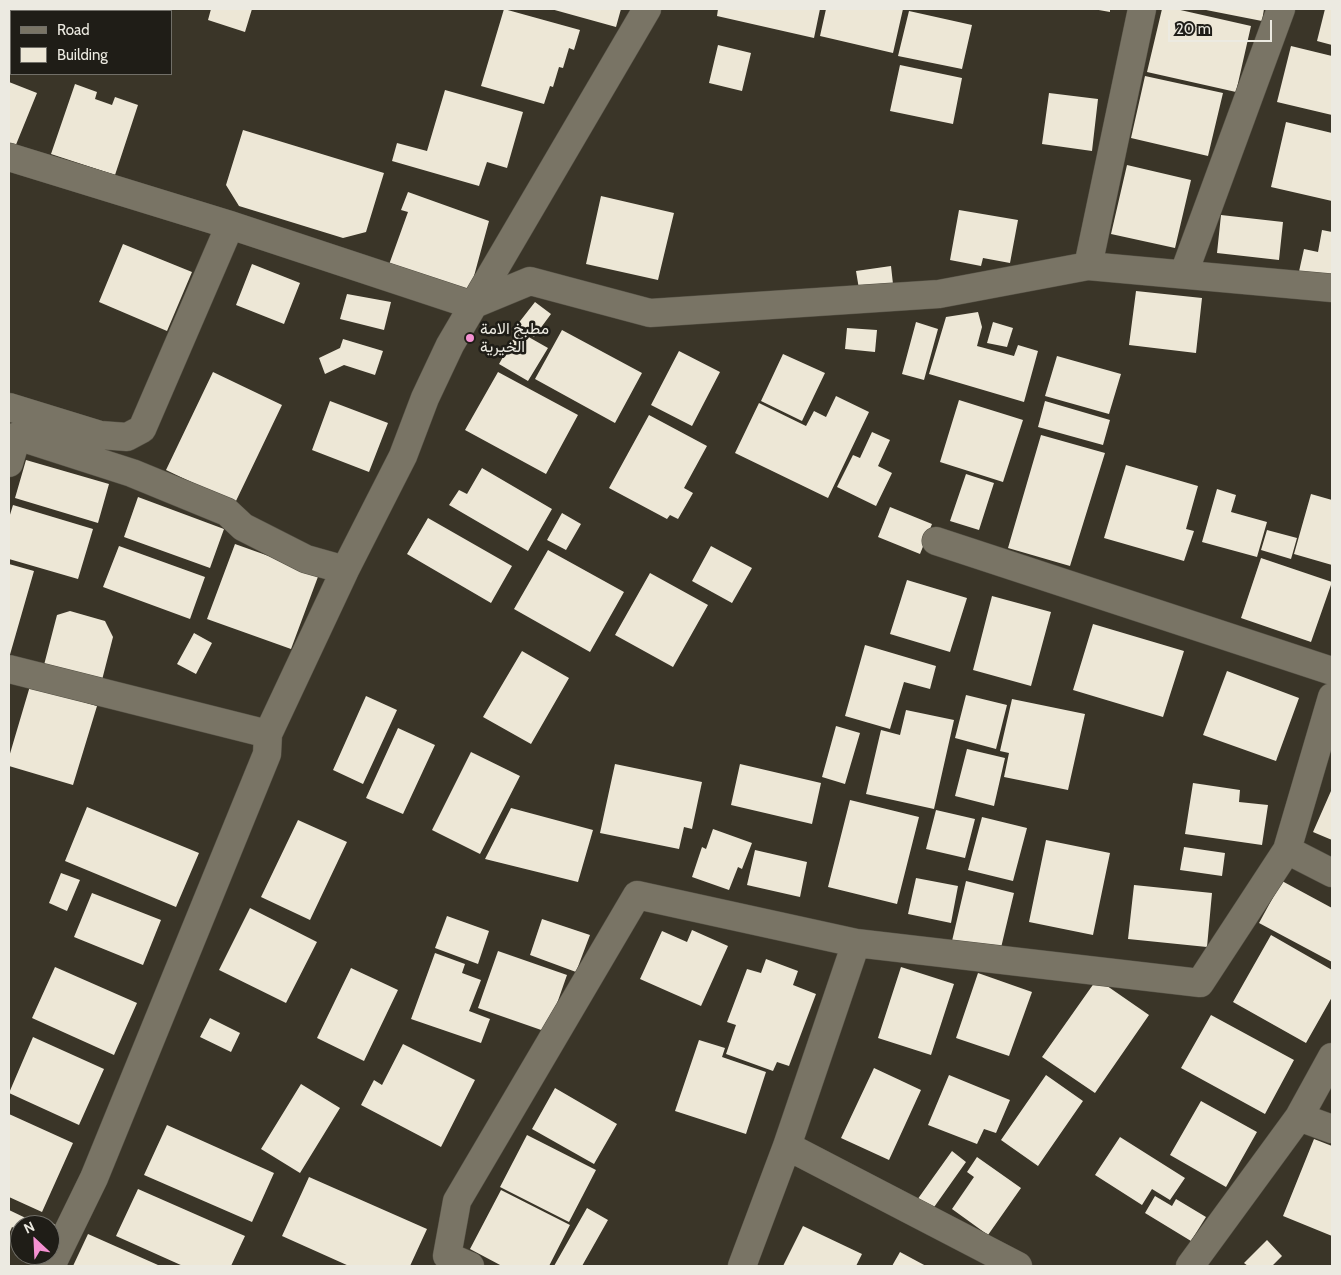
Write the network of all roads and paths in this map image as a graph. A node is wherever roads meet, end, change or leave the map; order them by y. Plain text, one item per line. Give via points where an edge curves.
1 (647, 9) edge
2 (1142, 9) edge
3 (1281, 9) edge
4 (9, 157) edge
5 (230, 225) junction
6 (1088, 266) junction
7 (1184, 273) junction
8 (1332, 288) edge
9 (472, 305) junction
10 (9, 407) edge
11 (9, 463) edge
12 (936, 541) dead end
13 (346, 570) junction
14 (9, 668) edge
15 (1332, 671) edge
16 (1332, 697) edge
17 (268, 734) junction
18 (1287, 850) junction
19 (1332, 874) edge
20 (856, 943) junction
21 (1332, 1057) edge
22 (1299, 1116) junction
23 (1332, 1129) edge
24 (787, 1146) junction
25 (51, 1266) edge
26 (470, 1266) edge
27 (742, 1266) edge
28 (1018, 1266) edge
29 (1190, 1266) edge

1 - 9 street
2 - 6 street
3 - 7 street
4 - 5 street
5 - 9 street
5 - 10 street via 142,429 127,437 100,435
6 - 7 street
6 - 9 street via 940,294 650,313 530,281
7 - 8 street
9 - 13 street via 425,398 403,456
11 - 13 street via 17,436 132,474 227,512 243,527 306,559
12 - 15 street
13 - 17 street
14 - 17 street
16 - 18 street
17 - 25 street via 267,754 94,1178
18 - 19 street
18 - 20 street via 1200,983
20 - 24 street
20 - 26 street via 637,895 457,1201 448,1256
21 - 22 street
22 - 23 street
22 - 29 street
24 - 27 street
24 - 28 street

